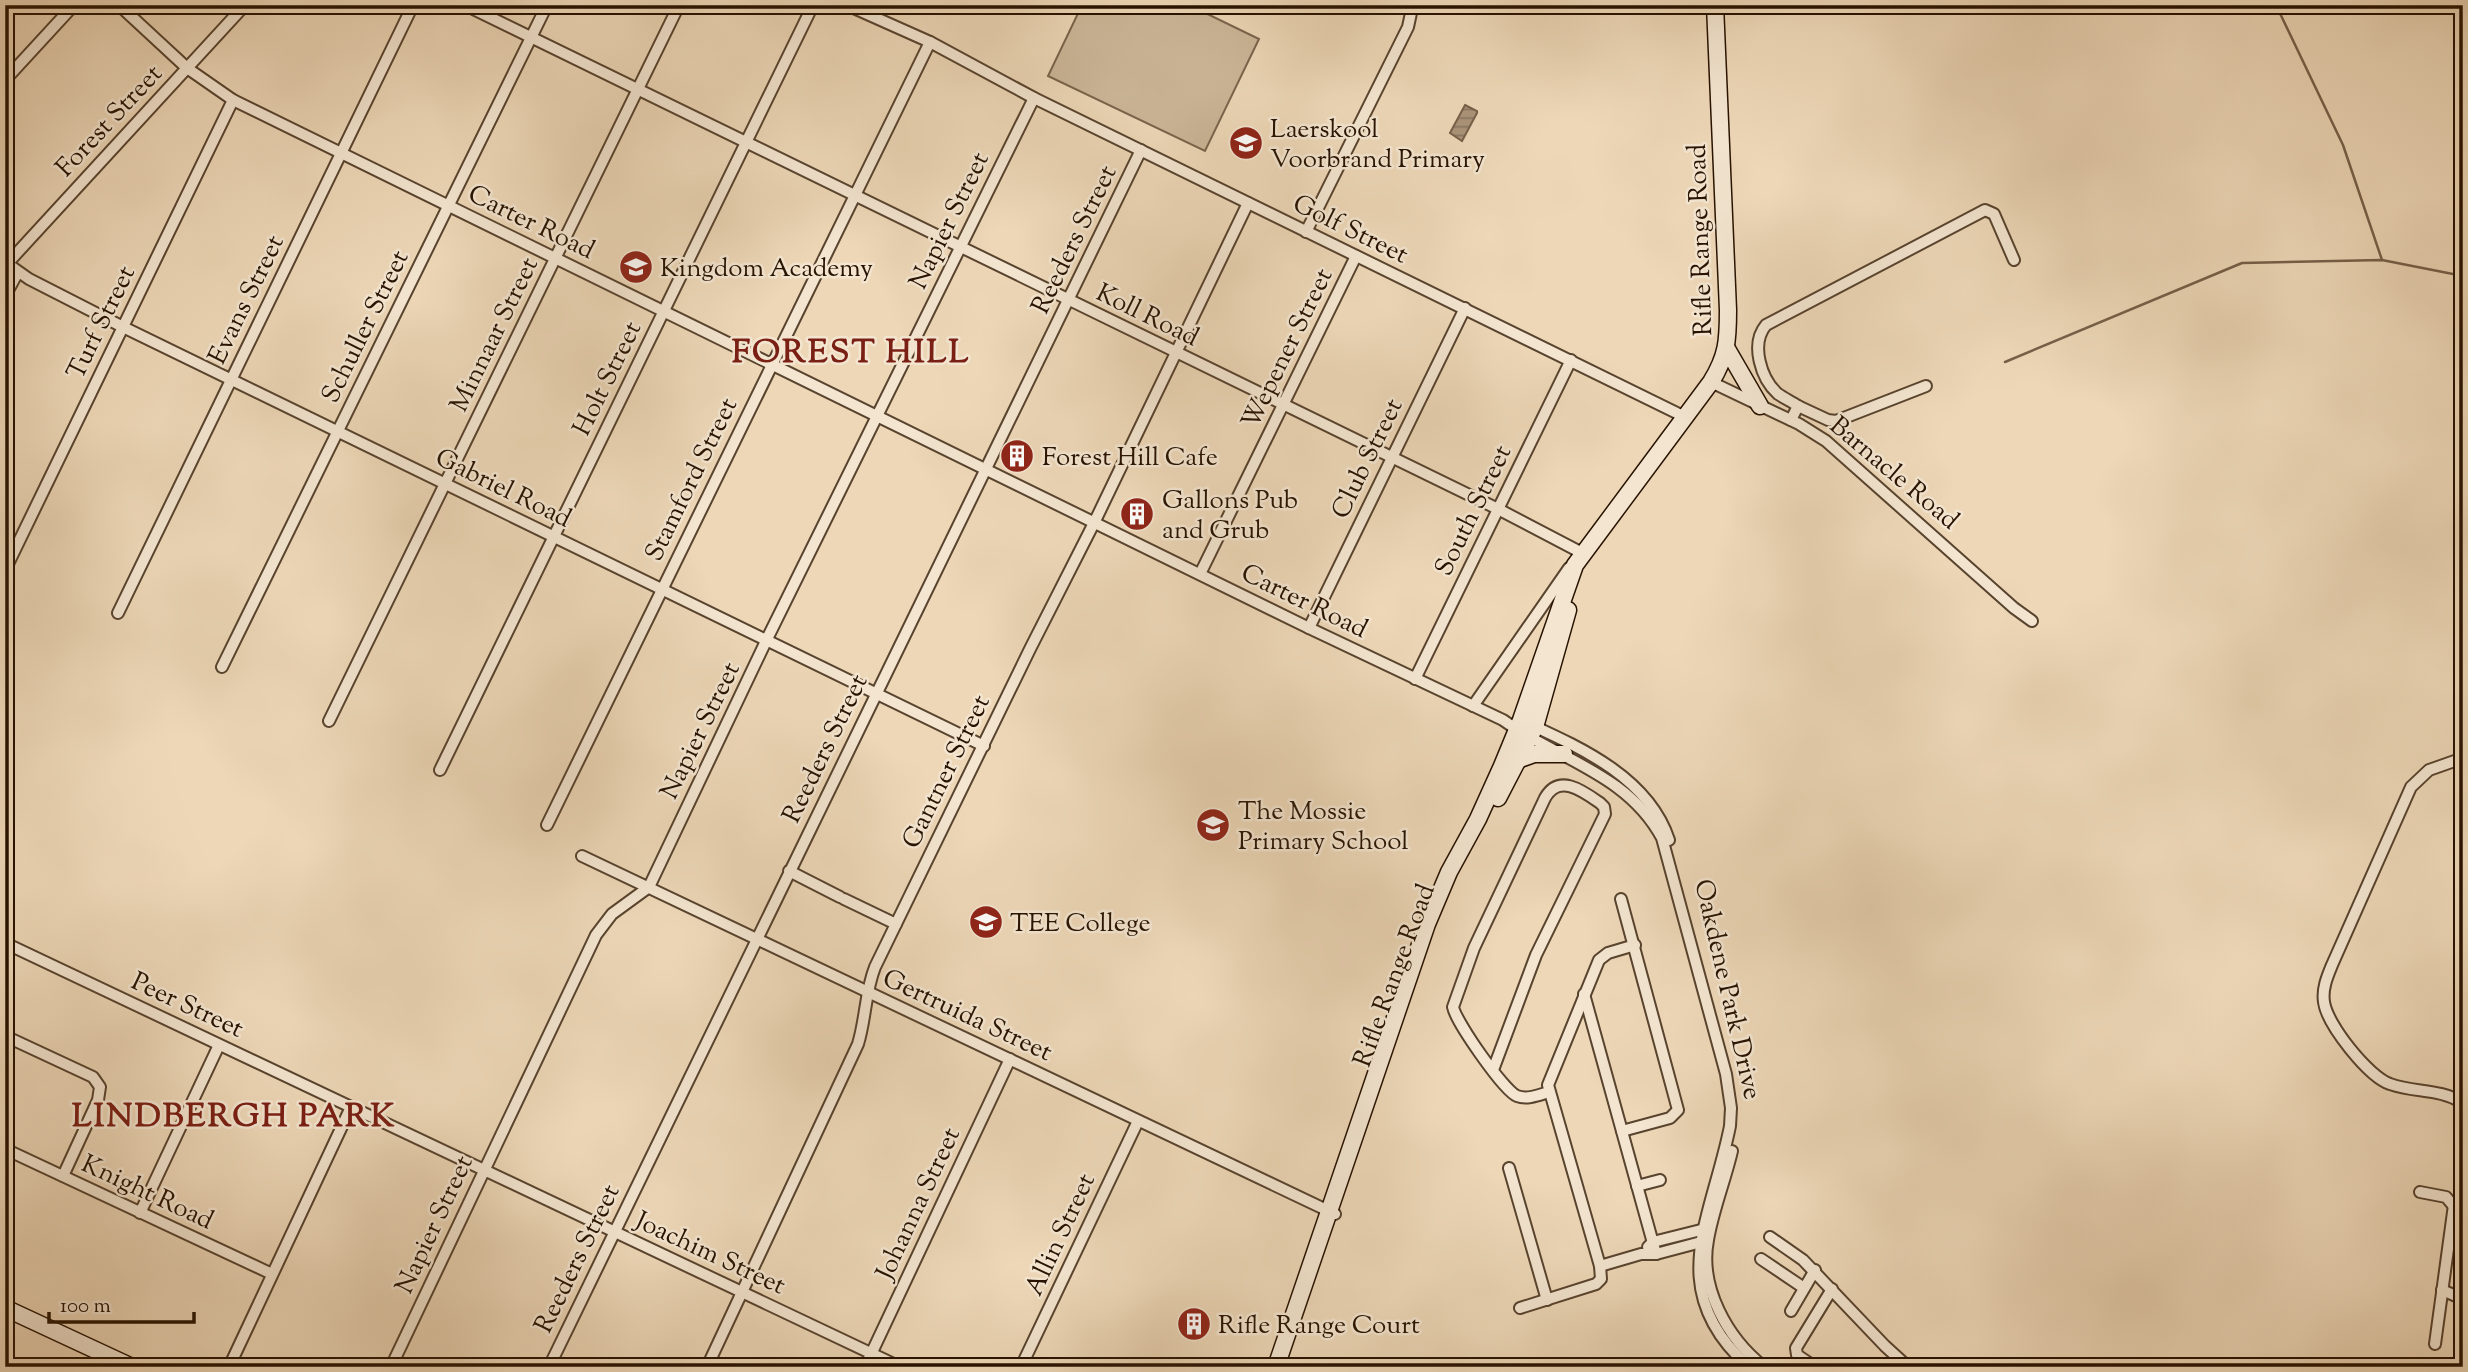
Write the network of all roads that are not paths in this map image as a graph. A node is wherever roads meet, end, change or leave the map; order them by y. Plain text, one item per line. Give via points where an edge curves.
1 (74, 5) edge
2 (119, 5) edge
3 (245, 5) edge
4 (413, 5) edge
5 (465, 5) edge
6 (547, 5) edge
7 (679, 5) edge
8 (813, 5) edge
9 (847, 5) edge
10 (1409, 5) edge
11 (1715, 5) edge
12 (531, 37) junction
13 (930, 42) junction
14 (187, 68) junction
15 (5, 80) edge
16 (639, 88) junction
17 (1034, 98) junction
18 (233, 100) junction
19 (747, 141) junction
20 (1141, 150) junction
21 (341, 153) junction
22 (854, 194) junction
23 (1248, 203) junction
24 (449, 205) junction
25 (1306, 232) junction
26 (961, 247) junction
27 (1356, 256) junction
28 (555, 258) junction
29 (2014, 260) dead end
30 (6, 264) edge
31 (18, 272) junction
32 (5, 296) edge
33 (1068, 300) junction
34 (1465, 308) junction
35 (663, 311) junction
36 (123, 327) junction
37 (1727, 349) junction
38 (1176, 352) junction
39 (1571, 360) junction
40 (772, 363) junction
41 (232, 377) junction
42 (1711, 382) junction
43 (1926, 387) dead end
44 (1283, 405) junction
45 (1760, 406) junction
46 (1798, 406) junction
47 (878, 417) junction
48 (1685, 417) junction
49 (1791, 420) junction
50 (339, 431) junction
51 (1391, 458) junction
52 (987, 470) junction
53 (446, 484) junction
54 (1498, 509) junction
55 (1095, 521) junction
56 (554, 537) junction
57 (1582, 553) junction
58 (8, 564) dead end
59 (1200, 574) junction
60 (662, 588) junction
61 (118, 613) dead end
62 (2032, 621) dead end
63 (1309, 628) junction
64 (767, 639) junction
65 (222, 667) dead end
66 (1415, 680) junction
67 (876, 693) junction
68 (1473, 706) junction
69 (329, 721) dead end
70 (1526, 728) junction
71 (984, 746) junction
72 (1564, 754) junction
73 (2463, 758) edge
74 (1520, 759) junction
75 (440, 770) dead end
76 (1642, 802) junction
77 (547, 825) dead end
78 (582, 856) dead end
79 (789, 871) junction
80 (649, 887) junction
81 (1621, 900) dead end
82 (895, 924) junction
83 (756, 937) junction
84 (5, 943) edge
85 (1635, 945) junction
86 (867, 992) junction
87 (1584, 994) junction
88 (5, 1036) edge
89 (219, 1045) junction
90 (1010, 1059) junction
91 (1493, 1070) junction
92 (1549, 1092) junction
93 (2463, 1103) edge
94 (351, 1107) junction
95 (1138, 1121) junction
96 (1622, 1131) junction
97 (5, 1149) edge
98 (1509, 1168) dead end
99 (484, 1170) junction
100 (63, 1176) junction
101 (1660, 1180) dead end
102 (1637, 1186) junction
103 (2420, 1192) dead end
104 (2454, 1205) junction
105 (1332, 1212) junction
106 (139, 1213) junction
107 (2463, 1217) edge
108 (1707, 1228) junction
109 (614, 1231) junction
110 (1770, 1237) dead end
111 (1704, 1241) junction
112 (1653, 1242) junction
113 (1641, 1254) junction
114 (1656, 1254) junction
115 (1762, 1259) dead end
116 (1600, 1266) junction
117 (1815, 1270) junction
118 (272, 1274) junction
119 (1804, 1288) junction
120 (1832, 1289) junction
121 (2442, 1290) junction
122 (743, 1292) junction
123 (2463, 1299) edge
124 (1546, 1300) junction
125 (5, 1308) edge
126 (1520, 1308) dead end
127 (1791, 1311) dead end
128 (2435, 1344) dead end
129 (871, 1353) junction
130 (132, 1367) edge
131 (229, 1367) edge
132 (391, 1367) edge
133 (549, 1367) edge
134 (707, 1367) edge
135 (865, 1367) edge
136 (900, 1367) edge
137 (1021, 1367) edge
138 (1276, 1367) edge
139 (1288, 1367) edge
140 (1749, 1367) edge
141 (1763, 1367) edge
142 (1815, 1367) edge
143 (1908, 1367) edge

1 - 15 street
2 - 14 street, Carter Road
3 - 14 street, Forest Street
4 - 21 street, Evans Street
5 - 12 street, Koll Road
6 - 12 street, Schuller Street
7 - 16 street, Minnaar Street
8 - 19 street, Holt Street
9 - 13 street, Golf Street
10 - 25 street via 1408,27
11 - 37 main road, Rifle Range Road
12 - 16 street, Koll Road
12 - 24 street, Schuller Street
13 - 17 street, Golf Street
13 - 22 street, Stamford Street
14 - 18 street, Carter Road
14 - 30 street, Forest Street
16 - 19 street, Koll Road
16 - 28 street, Minnaar Street
17 - 20 street, Golf Street
17 - 26 street, Napier Street
18 - 21 street, Carter Road
18 - 36 street, Turf Street
19 - 22 street, Koll Road
19 - 35 street, Holt Street
20 - 23 street, Golf Street
20 - 33 street, Reeders Street
21 - 24 street, Carter Road
21 - 41 street, Evans Street
22 - 26 street, Koll Road
22 - 40 street, Stamford Street
23 - 25 street, Golf Street
23 - 38 street, Gantner Street
24 - 28 street, Carter Road
24 - 50 street, Schuller Street
25 - 27 street, Golf Street
26 - 33 street, Koll Road
26 - 47 street, Napier Street
27 - 34 street, Golf Street
27 - 44 street, Wepener Street
28 - 35 street, Carter Road
28 - 53 street, Minnaar Street
29 - 46 street via 1994,214 1985,210 1766,325 1759,341 1761,368 1778,393
30 - 31 street, Gabriel Road
31 - 32 street
31 - 36 street, Gabriel Road
33 - 38 street, Koll Road
33 - 52 street, Reeders Street
34 - 39 street, Golf Street
34 - 51 street, Club Street
35 - 40 street, Carter Road
35 - 56 street, Holt Street
36 - 41 street, Gabriel Road
36 - 58 street, Turf Street
37 - 42 main road, Rifle Range Road
37 - 45 main road
38 - 44 street, Koll Road
38 - 55 street, Gantner Street
39 - 48 street, Golf Street
39 - 54 street, South Street
40 - 47 street, Carter Road
40 - 60 street, Stamford Street
41 - 50 street, Gabriel Road
41 - 61 street, Evans Street
42 - 45 street, Barnacle Road
42 - 48 main road, Rifle Range Road
43 - 46 street via 1836,421
44 - 51 street, Koll Road
44 - 59 street, Wepener Street
45 - 49 street, Barnacle Road
46 - 49 street
47 - 52 street, Carter Road
47 - 64 street, Napier Street
48 - 57 main road, Rifle Range Road
49 - 62 street, Barnacle Road via 1826,441
50 - 53 street, Gabriel Road
50 - 65 street, Schuller Street
51 - 54 street, Koll Road
51 - 63 street, Club Street
52 - 55 street, Carter Road
52 - 67 street, Reeders Street
53 - 56 street, Gabriel Road
53 - 69 street, Minnaar Street
54 - 57 street, Koll Road
54 - 66 street, South Street
55 - 59 street, Carter Road
55 - 71 street, Gantner Street
56 - 60 street, Gabriel Road
56 - 75 street, Holt Street
57 - 68 street, Rifle Range Road
57 - 70 main road, Rifle Range Road
59 - 63 street, Carter Road
60 - 64 street, Gabriel Road
60 - 77 street, Stamford Street
63 - 66 street, Carter Road
64 - 67 street, Gabriel Road
64 - 80 street, Napier Street
66 - 68 street, Carter Road
67 - 71 street, Gabriel Road
67 - 79 street, Reeders Street
68 - 70 street, Carter Road
70 - 72 street, Oakdene Park Drive
70 - 74 main road, Rifle Range Road
70 - 76 street, Oakdene Park Drive via 1608,765 1630,782
70 - 105 main road, Rifle Range Road via 1449,872 1427,925
71 - 82 street, Gantner Street
72 - 74 main road
72 - 76 street, Oakdene Park Drive
73 - 93 street via 2423,774 2404,799 2327,977 2324,1003 2332,1024 2381,1080 2442,1093
74 - 105 main road, Rifle Range Road via 1444,897
76 - 108 street, Oakdene Park Drive via 1662,838 1730,1093 1730,1126
78 - 80 street, Gertruida Street
79 - 82 street
79 - 83 street, Reeders Street
80 - 83 street, Gertruida Street
80 - 99 street, Napier Street via 612,914 596,935
81 - 85 street
82 - 86 street, Gantner Street
83 - 86 street, Gertruida Street
83 - 109 street, Reeders Street
84 - 89 street, Peer Street
85 - 87 street via 1599,960
85 - 96 street via 1678,1111 1670,1118
86 - 90 street, Gertruida Street
86 - 122 street, Gantner Street via 858,1044
87 - 92 street via 1550,1077
87 - 96 street
88 - 100 street via 93,1077 100,1087 99,1100
89 - 94 street, Peer Street
89 - 106 street
90 - 95 street, Gertruida Street
90 - 129 street, Johanna Street
91 - 91 street via 1457,1018 1454,997 1545,797 1553,787 1569,785 1600,803 1605,814 1536,955
91 - 92 street via 1519,1097
92 - 116 street
94 - 99 street, Joachim Street
94 - 118 street
95 - 105 street, Gertruida Street
95 - 137 street, Allin Street
96 - 102 street
97 - 100 street, Knight Road
98 - 124 street
99 - 109 street, Joachim Street
99 - 132 street, Napier Street
100 - 106 street, Knight Road
101 - 102 street
102 - 112 street
103 - 104 street via 2443,1195
104 - 107 street
104 - 121 street
105 - 138 main road, Rifle Range Road
105 - 139 main road, Rifle Range Road
106 - 118 street, Knight Road
108 - 111 street, Oakdene Park Drive
108 - 112 street
109 - 122 street, Joachim Street
109 - 133 street, Reeders Street
110 - 117 street
111 - 114 street
111 - 140 street, Oakdene Park Drive via 1698,1272 1705,1304 1724,1342
111 - 141 street, Oakdene Park Drive via 1719,1309 1744,1350
112 - 113 street
112 - 114 street
113 - 114 street
113 - 116 street
115 - 119 street
116 - 124 street via 1601,1279 1596,1284
117 - 119 street
117 - 120 street
118 - 131 street
119 - 127 street
120 - 142 street via 1797,1348 1797,1355
120 - 143 street
121 - 123 street
121 - 128 street
122 - 129 street, Joachim Street
122 - 134 street, Gantner Street
124 - 126 street
125 - 130 main road
129 - 135 street, Johanna Street
129 - 136 street, Joachim Street

